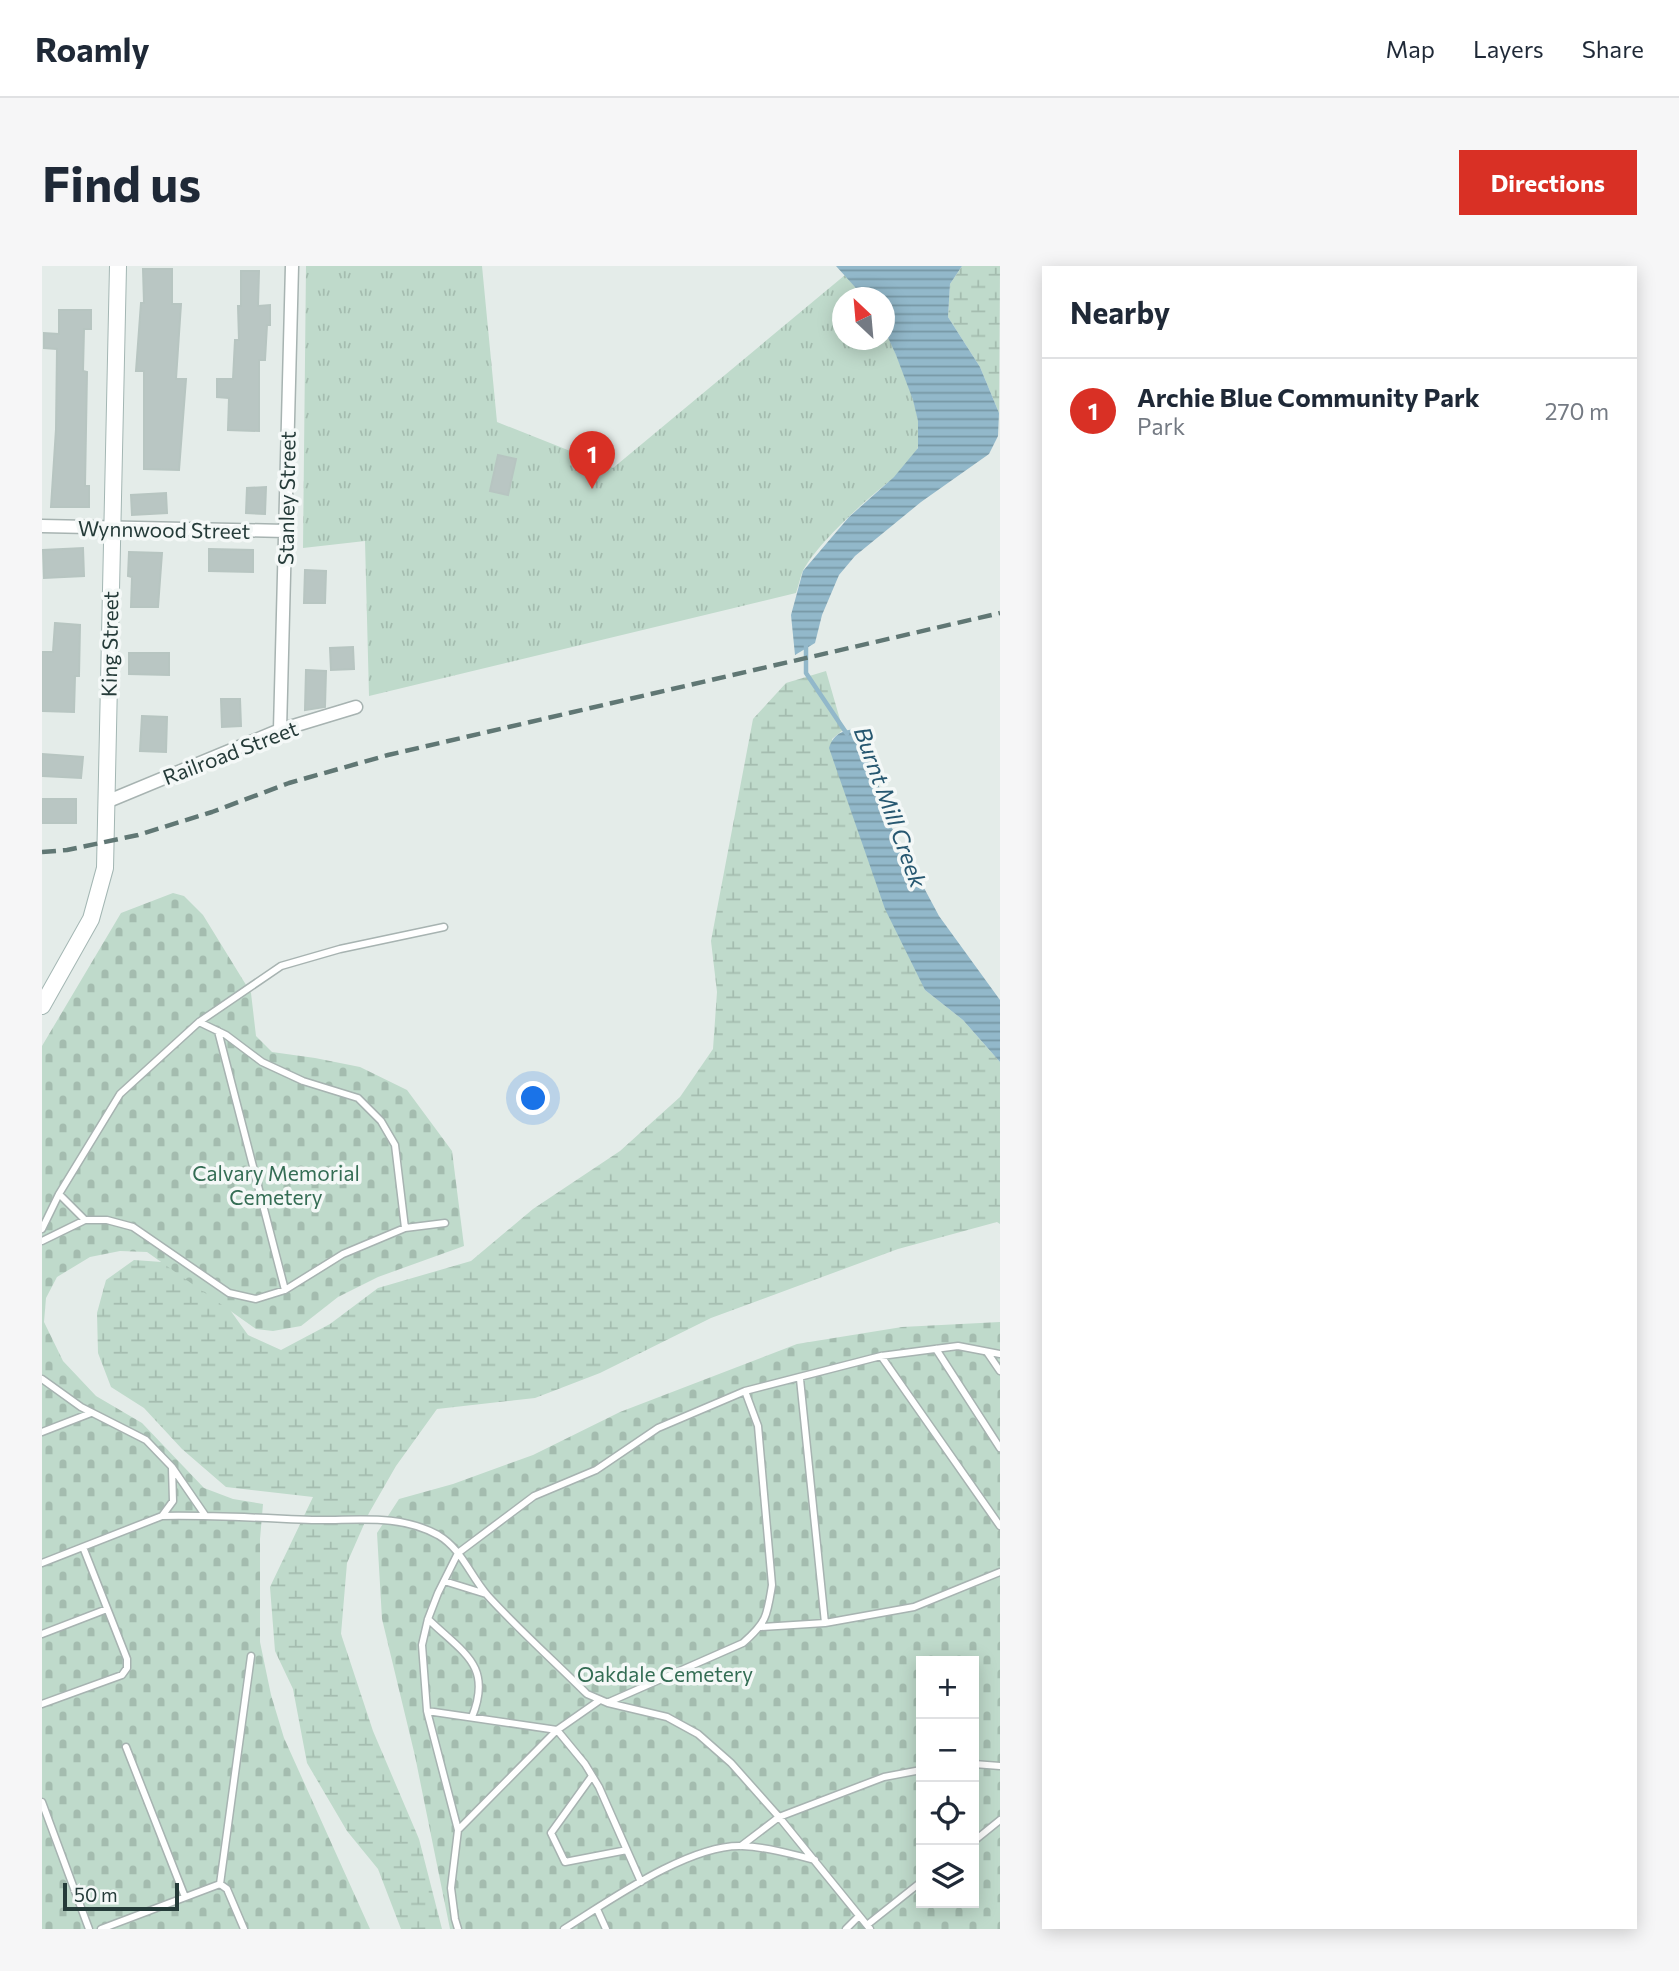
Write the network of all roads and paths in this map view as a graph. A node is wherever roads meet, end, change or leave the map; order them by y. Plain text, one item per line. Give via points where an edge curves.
1 (118, 266) edge
2 (292, 266) edge
3 (42, 526) edge
4 (111, 528) junction
5 (286, 531) junction
6 (356, 707) dead end
7 (280, 730) junction
8 (106, 802) junction
9 (444, 927) dead end
10 (42, 1006) edge
11 (199, 1022) junction
12 (218, 1031) junction
13 (59, 1194) junction
14 (85, 1220) junction
15 (444, 1223) dead end
16 (405, 1228) junction
17 (42, 1229) edge
18 (42, 1241) edge
19 (285, 1290) junction
20 (936, 1349) junction
21 (987, 1352) junction
22 (1000, 1354) edge
23 (881, 1356) junction
24 (1000, 1371) edge
25 (42, 1379) edge
26 (800, 1379) junction
27 (745, 1391) junction
28 (91, 1413) junction
29 (42, 1432) edge
30 (1000, 1448) edge
31 (172, 1467) junction
32 (162, 1516) junction
33 (205, 1516) junction
34 (1000, 1526) edge
35 (83, 1547) junction
36 (458, 1553) junction
37 (42, 1563) edge
38 (1000, 1572) edge
39 (444, 1581) junction
40 (486, 1594) junction
41 (107, 1609) junction
42 (428, 1619) junction
43 (825, 1623) junction
44 (761, 1627) junction
45 (42, 1634) edge
46 (251, 1656) dead end
47 (604, 1701) junction
48 (42, 1704) edge
49 (427, 1711) junction
50 (472, 1717) junction
51 (557, 1730) junction
52 (126, 1747) dead end
53 (979, 1765) edge
54 (1000, 1766) edge
55 (916, 1771) edge
56 (592, 1776) junction
57 (42, 1802) edge
58 (779, 1817) junction
59 (1000, 1820) edge
60 (458, 1830) junction
61 (979, 1837) edge
62 (741, 1846) junction
63 (627, 1850) junction
64 (815, 1860) junction
65 (641, 1882) junction
66 (220, 1884) junction
67 (916, 1886) edge
68 (185, 1897) junction
69 (597, 1909) junction
70 (859, 1916) junction
71 (868, 1927) edge
72 (89, 1929) edge
73 (101, 1929) edge
74 (244, 1929) edge
75 (458, 1929) edge
76 (564, 1929) edge
77 (606, 1929) edge
78 (846, 1929) edge

1 - 4 street, King Street
2 - 5 street, Stanley Street
3 - 4 street, Wynnwood Street
4 - 5 street, Wynnwood Street
4 - 8 street, King Street
5 - 7 street, Stanley Street
6 - 7 street, Railroad Street
7 - 8 street, Railroad Street
8 - 10 street, King Street via 105,868 99,896
9 - 11 lane via 281,966
11 - 12 lane
11 - 13 lane via 120,1094
12 - 16 lane via 262,1062 358,1098 381,1121 395,1146
12 - 19 lane
13 - 14 lane
13 - 17 lane
14 - 18 lane
14 - 19 lane via 133,1227 229,1293 257,1299
15 - 16 lane
16 - 19 lane via 343,1254
20 - 21 lane via 958,1346
20 - 23 lane
20 - 30 lane
21 - 22 lane
21 - 24 lane
23 - 26 lane
23 - 34 lane
25 - 28 lane
26 - 27 lane
26 - 43 lane
27 - 36 lane via 658,1428 596,1470 534,1496
27 - 44 lane via 758,1426 772,1585
28 - 29 lane
28 - 31 lane via 145,1440
31 - 32 lane via 173,1501
31 - 33 lane
32 - 33 lane
32 - 35 lane
33 - 36 lane via 404,1522 438,1535
35 - 37 lane
35 - 41 lane
36 - 39 lane
36 - 40 lane
38 - 43 lane via 914,1607
39 - 40 lane
39 - 42 lane
40 - 47 lane via 587,1694
41 - 45 lane
41 - 48 lane via 127,1668 122,1675
42 - 49 lane via 422,1645
42 - 50 lane via 474,1663 481,1686
43 - 44 lane
44 - 47 lane via 743,1643
46 - 66 lane
47 - 51 lane
47 - 58 lane via 667,1717 698,1734
49 - 50 lane
49 - 60 lane
50 - 51 lane
51 - 56 lane
51 - 60 lane
52 - 68 lane
53 - 54 lane
55 - 58 lane via 884,1777
56 - 63 lane
56 - 63 lane via 551,1833 565,1862
57 - 72 lane
58 - 62 lane
58 - 64 lane
59 - 61 lane
60 - 75 lane via 452,1888
62 - 64 lane
62 - 65 lane via 709,1849
63 - 65 lane
64 - 70 lane
65 - 69 lane
66 - 68 lane
66 - 74 lane via 227,1889
67 - 71 lane
68 - 73 lane
69 - 76 lane
69 - 77 lane
70 - 71 lane
70 - 78 lane

